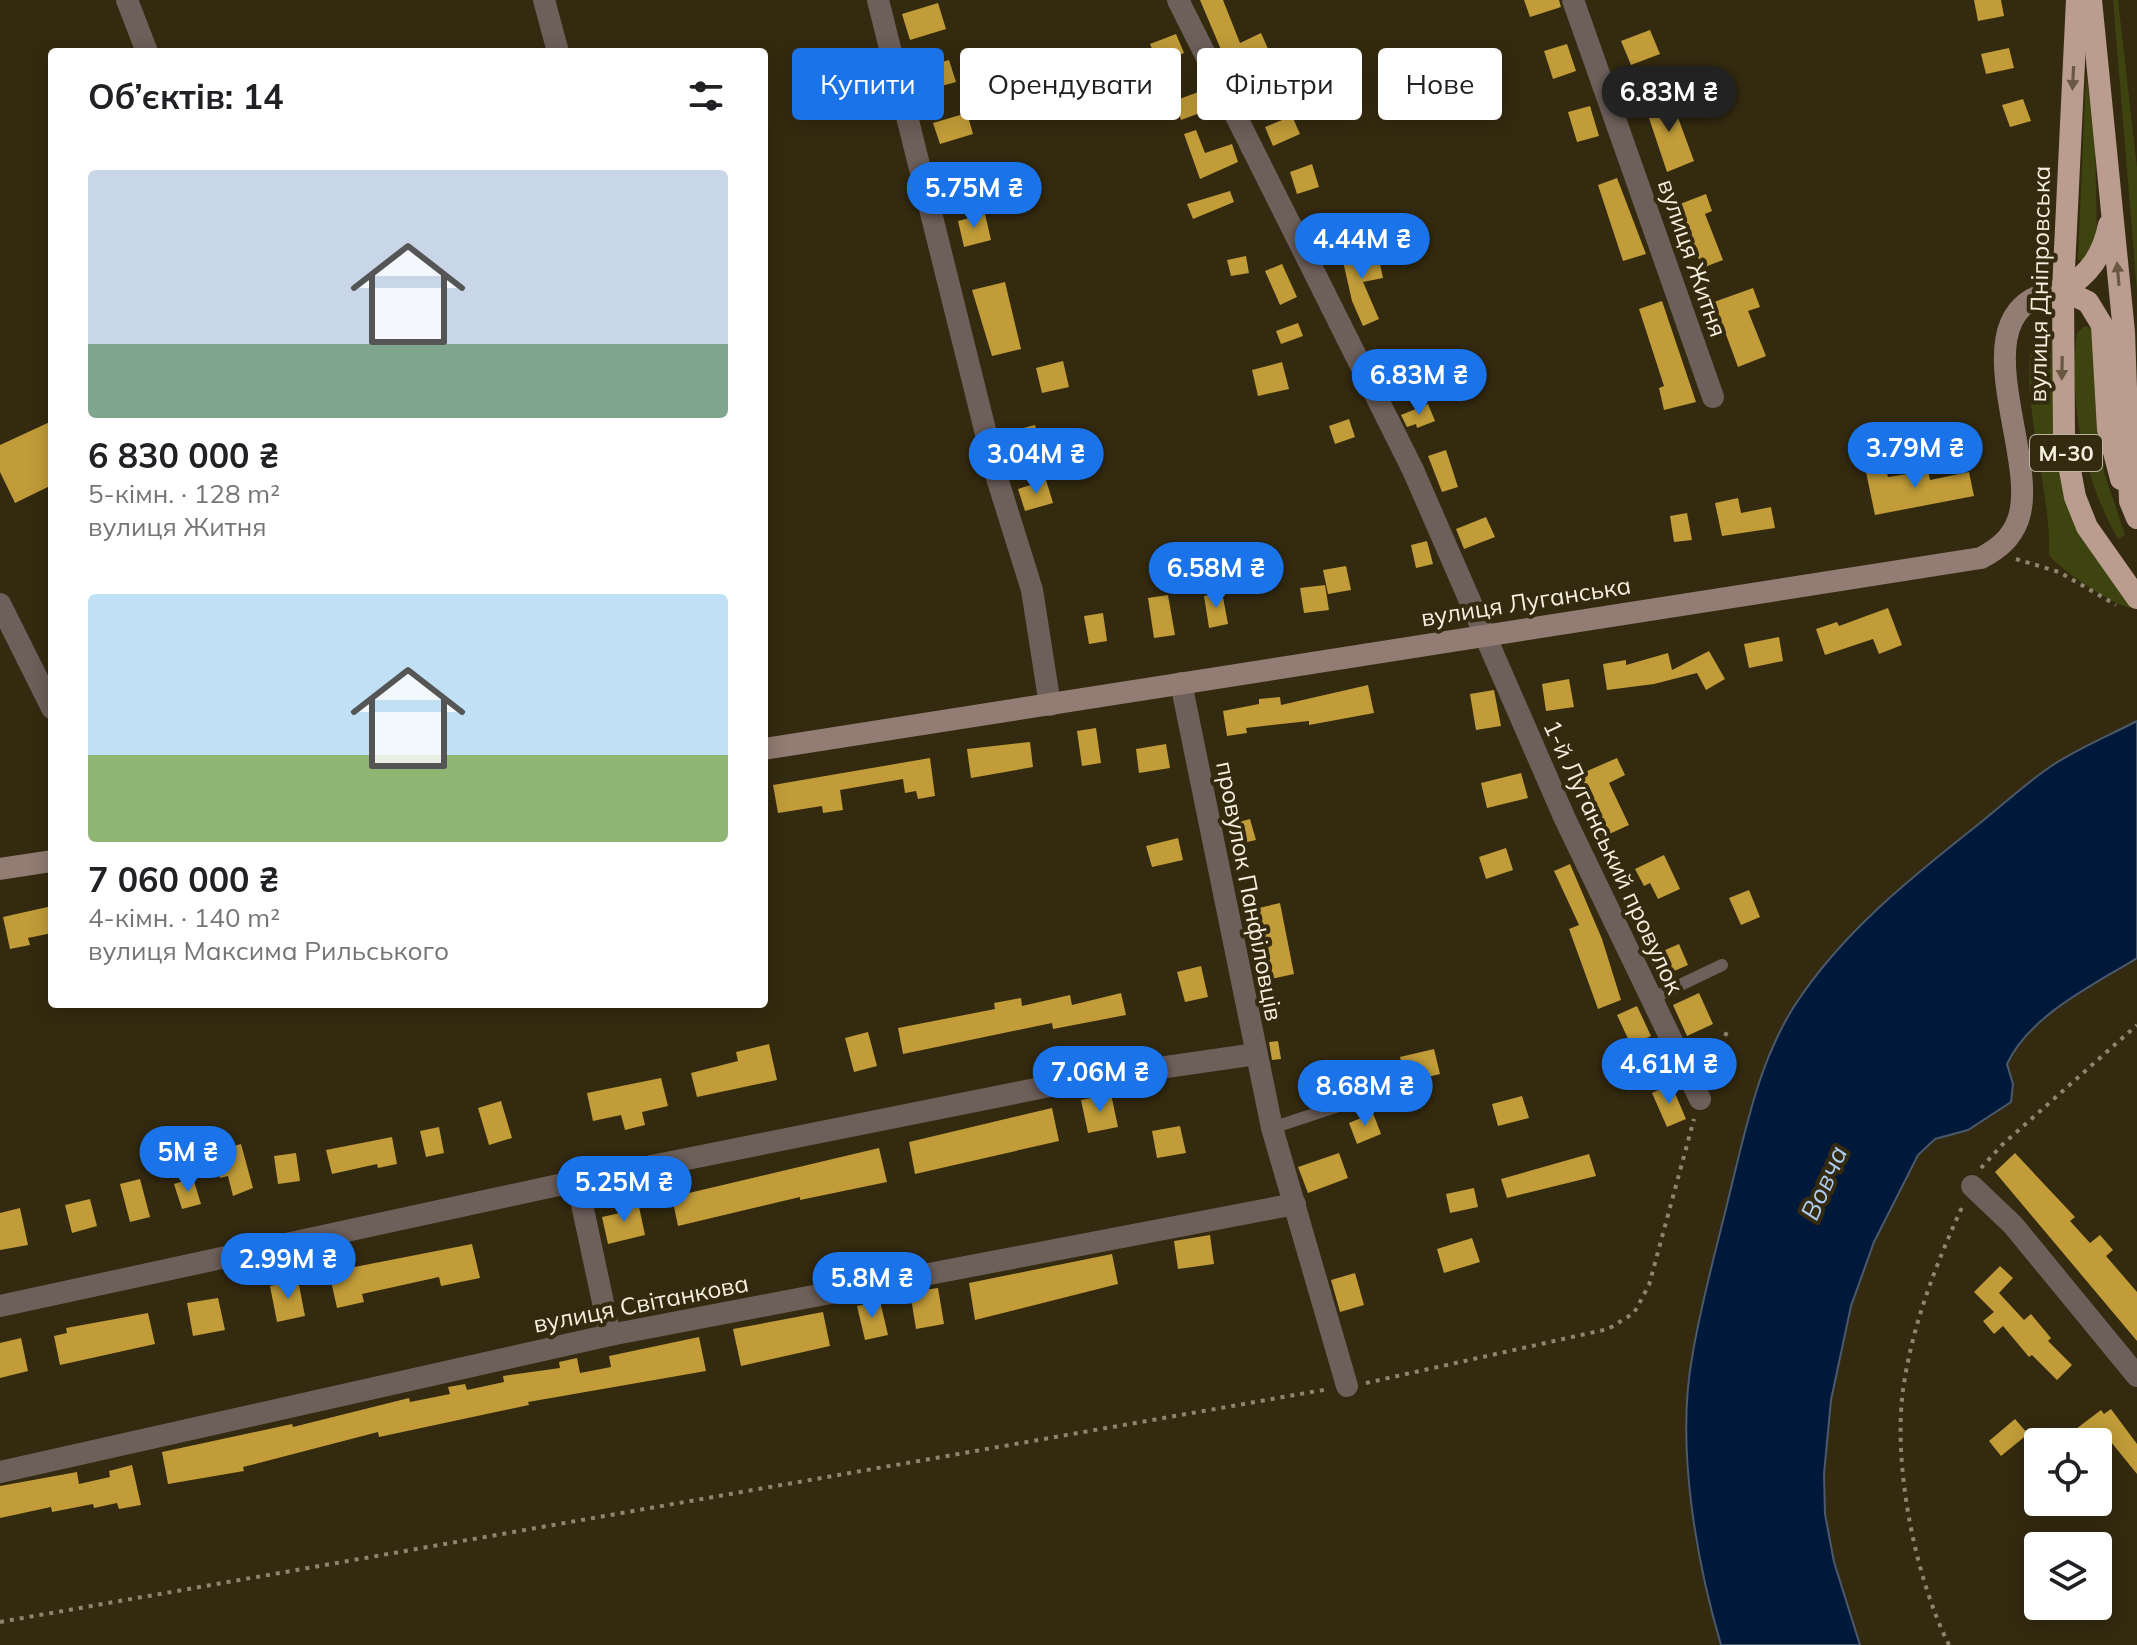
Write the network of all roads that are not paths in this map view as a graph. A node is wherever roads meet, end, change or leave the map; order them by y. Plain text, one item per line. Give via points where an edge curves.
1 (127, 0) edge
2 (544, 0) edge
3 (878, 0) edge
4 (1178, 0) edge
5 (1573, 0) edge
6 (2077, 0) edge
7 (2091, 0) edge
8 (145, 48) edge
9 (557, 48) edge
10 (2113, 205) junction
11 (2063, 290) junction
12 (1713, 397) dead end
13 (2134, 510) edge
14 (0, 604) edge
15 (2131, 604) edge
16 (1483, 634) junction
17 (1181, 683) junction
18 (48, 700) edge
19 (1050, 705) junction
20 (768, 748) edge
21 (48, 862) edge
22 (0, 869) edge
23 (1722, 965) dead end
24 (1649, 1000) junction
25 (1256, 1054) junction
26 (1396, 1087) dead end
27 (1700, 1099) road end
28 (1272, 1128) junction
29 (577, 1181) junction
30 (1972, 1186) road end
31 (1295, 1204) junction
32 (0, 1306) edge
33 (610, 1335) junction
34 (2137, 1376) edge
35 (1347, 1386) road end
36 (0, 1472) edge

1 - 8 street
2 - 9 street
3 - 19 street via 997,478 1032,590
4 - 16 street, 1-й Луганський провулок via 1413,470
5 - 12 street, вулиця Житня
6 -> 11 highway, вулиця Дніпровська / М-30
7 - 10 highway, М-30
10 - 11 highway via 2098,258
13 -> 10 highway, М-30
11 - 13 highway via 2088,302 2102,325 2108,429
11 -> 15 highway, вулиця Дніпровська / М-30 via 2062,396 2069,472 2087,527
11 - 16 main road, вулиця Луганська via 2025,304 2008,333 2005,368 2021,499 2014,529 1988,555
14 - 18 street
16 - 17 main road, вулиця Луганська
16 - 24 street, 1-й Луганський провулок
17 - 19 main road, вулиця Луганська
17 - 25 street, провулок Панфіловців
19 - 20 main road, вулиця Луганська
21 - 22 main road
23 - 24 lane
24 - 27 street, 1-й Луганський провулок
25 - 28 street, провулок Панфіловців
25 - 29 street via 1090,1078
26 - 28 lane
28 - 31 street, провулок Панфіловців
29 - 32 street
29 - 33 street
30 - 34 street via 2013,1225
31 - 33 street, вулиця Світанкова
31 - 35 street, провулок Панфіловців
33 - 36 street, вулиця Світанкова

